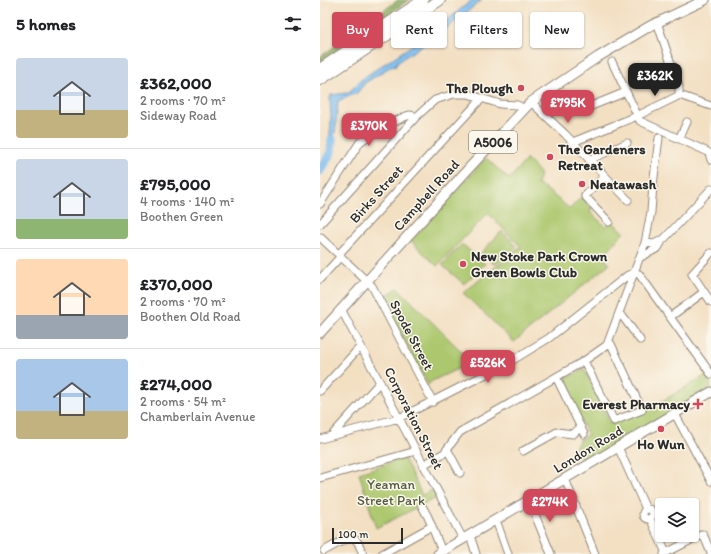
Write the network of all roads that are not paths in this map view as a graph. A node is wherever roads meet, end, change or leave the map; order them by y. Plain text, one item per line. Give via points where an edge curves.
1 (423, 0) edge
2 (440, 0) edge
3 (705, 0) edge
4 (657, 22) junction
5 (612, 62) dead end
6 (320, 69) edge
7 (320, 80) edge
8 (626, 92) junction
9 (679, 94) junction
10 (482, 98) junction
11 (571, 102) dead end
12 (528, 105) junction
13 (711, 106) edge
14 (637, 116) junction
15 (416, 117) junction
16 (687, 122) dead end
17 (659, 138) dead end
18 (679, 139) junction
19 (573, 142) junction
20 (627, 143) dead end
21 (589, 160) junction
22 (711, 160) edge
23 (605, 176) junction
24 (711, 189) edge
25 (628, 200) dead end
26 (320, 204) edge
27 (609, 222) dead end
28 (320, 224) edge
29 (320, 237) edge
30 (664, 240) junction
31 (645, 244) junction
32 (711, 253) edge
33 (340, 255) junction
34 (641, 256) junction
35 (634, 273) junction
36 (320, 279) edge
37 (367, 280) junction
38 (704, 292) junction
39 (711, 302) edge
40 (341, 309) junction
41 (619, 314) junction
42 (670, 317) junction
43 (320, 333) edge
44 (640, 340) dead end
45 (608, 342) junction
46 (361, 346) junction
47 (584, 361) junction
48 (711, 374) edge
49 (556, 377) junction
50 (380, 382) junction
51 (320, 391) edge
52 (711, 392) edge
53 (433, 402) junction
54 (675, 414) junction
55 (400, 418) junction
56 (332, 436) junction
57 (320, 439) edge
58 (618, 447) junction
59 (448, 449) junction
60 (416, 451) junction
61 (523, 451) dead end
62 (423, 465) junction
63 (460, 473) dead end
64 (320, 478) edge
65 (565, 479) junction
66 (711, 481) edge
67 (530, 500) junction
68 (422, 506) dead end
69 (496, 520) junction
70 (432, 526) junction
71 (466, 537) junction
72 (324, 551) dead end
73 (711, 552) edge
74 (441, 553) edge
75 (363, 554) edge
76 (382, 554) edge
77 (476, 554) edge
78 (508, 554) edge
79 (551, 554) edge
80 (595, 554) edge
81 (665, 554) edge

1 - 6 highway
2 - 7 highway
3 - 4 main road, Campbell Road / A5006
4 - 9 street via 679,87
4 - 12 main road, Campbell Road / A5006 via 598,57
5 - 8 street
8 - 11 street via 584,109
8 - 14 street
9 - 13 street
9 - 14 street
10 - 12 street via 500,104
10 - 15 street via 460,94 440,98
10 - 33 street, Birks Street
12 - 19 street
12 - 37 main road, Campbell Road / A5006
14 - 18 street via 643,123
14 - 19 street via 587,132 581,139
15 - 26 street via 410,115 360,142
15 - 28 street
16 - 18 street
17 - 31 street
18 - 22 street via 706,151
19 - 21 street
20 - 21 street
21 - 23 street
23 - 25 street
23 - 27 street via 585,196
24 - 30 street
29 - 33 street, Spode Street
30 - 31 street
30 - 34 street via 658,248
31 - 34 street
32 - 38 street via 692,274
33 - 36 street, Birks Street
33 - 37 street, Spode Street
34 - 35 street
35 - 41 street
35 - 42 street via 639,274
35 - 53 street via 628,275 549,338 508,363
37 - 40 main road, Campbell Road / A5006
37 - 53 street, Spode Street
38 - 39 street
38 - 42 street
40 - 43 main road, Campbell Road / A5006
40 - 46 street, Corporation Street
41 - 44 street
41 - 45 street
42 - 48 street
45 - 47 street
45 - 47 street via 642,410 614,421
46 - 50 street, Corporation Street
46 - 51 street
47 - 49 street
49 - 59 street via 460,432
49 - 61 street via 583,431 573,434 557,432
50 - 55 street, Corporation Street
50 - 56 street
52 - 54 main road, London Road
53 - 55 street
54 - 58 main road, London Road
54 - 66 street
55 - 56 street
55 - 60 street, Corporation Street
56 - 57 street
58 - 65 main road, London Road
58 - 81 street via 646,509 652,511 650,518
59 - 62 street
59 - 63 street
60 - 62 street, Corporation Street
60 - 64 street
62 - 71 street, Corporation Street
65 - 67 main road, London Road
65 - 80 street
67 - 69 main road, London Road
67 - 79 street
68 - 70 street
69 - 71 main road, London Road
69 - 78 street
70 - 74 street
70 - 76 street
71 - 74 main road, London Road
71 - 77 street, Corporation Street
72 - 75 street via 353,539 357,540
73 - 81 street via 703,534

